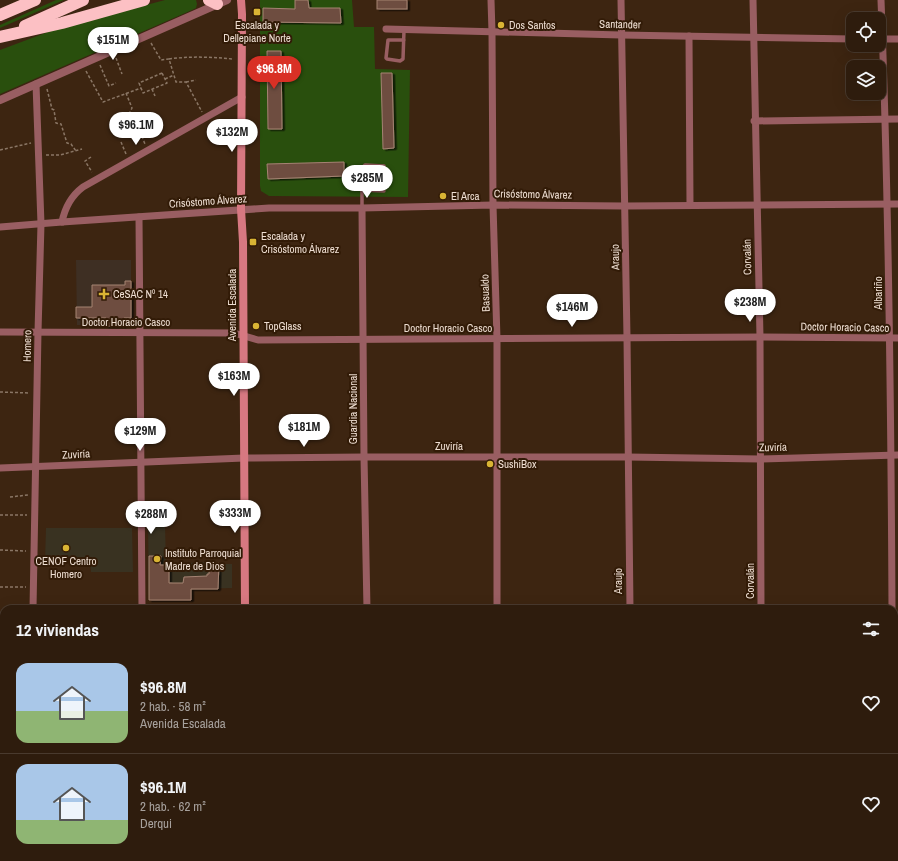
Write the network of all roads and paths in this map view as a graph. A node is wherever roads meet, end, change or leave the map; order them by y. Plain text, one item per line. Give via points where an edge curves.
1 (35, 0) edge
2 (83, 0) edge
3 (144, 0) edge
4 (241, 0) edge
5 (491, 0) edge
6 (621, 0) edge
7 (753, 0) edge
8 (881, 0) edge
9 (218, 1) edge
10 (881, 12) edge
11 (0, 15) edge
12 (386, 29) dead end
13 (404, 30) junction
14 (492, 32) junction
15 (621, 35) junction
16 (147, 36) junction
17 (688, 36) junction
18 (0, 37) edge
19 (753, 37) junction
20 (846, 39) edge
21 (886, 39) edge
22 (898, 39) edge
23 (404, 40) junction
24 (114, 50) junction
25 (882, 52) edge
26 (97, 57) junction
27 (169, 59) junction
28 (242, 60) junction
29 (83, 64) junction
30 (122, 74) dead end
31 (175, 75) junction
32 (165, 79) junction
33 (45, 80) junction
34 (196, 80) dead end
35 (186, 82) junction
36 (116, 83) dead end
37 (36, 84) junction
38 (141, 88) junction
39 (152, 89) junction
40 (126, 93) junction
41 (155, 96) dead end
42 (242, 97) junction
43 (0, 100) edge
44 (140, 116) dead end
45 (205, 118) junction
46 (885, 118) junction
47 (898, 119) edge
48 (754, 121) junction
49 (138, 127) junction
50 (38, 141) junction
51 (121, 142) dead end
52 (143, 142) dead end
53 (82, 149) dead end
54 (0, 150) edge
55 (76, 151) junction
56 (38, 155) junction
57 (91, 158) dead end
58 (129, 161) junction
59 (384, 166) dead end
60 (96, 179) junction
61 (362, 190) junction
62 (384, 191) dead end
63 (888, 204) junction
64 (898, 204) edge
65 (493, 205) junction
66 (690, 205) junction
67 (757, 205) junction
68 (625, 206) junction
69 (362, 208) junction
70 (241, 209) junction
71 (139, 217) junction
72 (62, 222) junction
73 (41, 224) junction
74 (0, 228) edge
75 (0, 332) edge
76 (38, 332) junction
77 (139, 333) junction
78 (243, 336) junction
79 (627, 337) junction
80 (760, 337) junction
81 (497, 338) junction
82 (889, 338) junction
83 (898, 338) edge
84 (363, 340) junction
85 (0, 392) edge
86 (37, 393) junction
87 (895, 454) edge
88 (364, 456) junction
89 (628, 456) junction
90 (498, 457) junction
91 (244, 458) junction
92 (760, 458) junction
93 (140, 461) junction
94 (36, 467) junction
95 (0, 468) edge
96 (35, 494) junction
97 (10, 497) dead end
98 (0, 515) edge
99 (35, 515) junction
100 (0, 550) edge
101 (34, 551) junction
102 (0, 587) edge
103 (34, 587) junction
104 (33, 605) edge
105 (142, 605) edge
106 (245, 605) edge
107 (367, 605) edge
108 (497, 605) edge
109 (630, 605) edge
110 (761, 605) edge
111 (892, 605) edge

1 - 11 highway
2 - 18 highway
3 - 18 highway
4 - 28 main road, Avenida Escalada
5 - 14 street, Basualdo
6 - 15 street, Araujo
7 - 19 street, Corvalán
8 - 10 street, Albariño
9 - 16 street
12 - 13 street, Santander
13 - 14 street, Santander
13 - 23 lane
14 - 15 street, Santander
14 - 65 street, Basualdo
15 - 17 street, Santander
15 - 68 street, Araujo
16 - 24 street
16 - 27 path via 161,60
17 - 19 street, Santander
17 - 66 street
19 - 20 street, Santander
19 - 48 street, Corvalán
21 - 22 street
23 - 23 lane via 402,61 386,58 388,40
24 - 26 street
24 - 30 path
25 - 46 street, Albariño
26 - 29 street
26 - 36 path via 109,86
27 - 28 path via 214,57
27 - 31 path
28 - 42 main road, Avenida Escalada
29 - 33 street
29 - 40 path via 103,102
31 - 32 path
31 - 35 path via 176,82
32 - 38 path via 162,73 139,83
32 - 39 path via 166,83
33 - 37 street
33 - 55 path via 56,123 61,124 67,143
34 - 35 path
35 - 45 path
37 - 43 street
37 - 50 street, Homero
38 - 39 path via 143,93
38 - 40 path
39 - 41 path
40 - 49 path via 132,108 128,116
42 - 45 street
42 - 70 main road, Avenida Escalada
44 - 49 path via 144,124
45 - 58 street
46 - 47 street
46 - 48 street
46 - 63 street, Albariño
48 - 67 street, Corvalán
49 - 52 path
50 - 54 path
50 - 56 street, Homero
51 - 58 path
53 - 55 path
55 - 56 path via 60,155
56 - 73 street, Homero
57 - 60 path via 86,161
58 - 60 street
59 - 61 lane via 363,166
60 - 72 street via 75,194 68,203
61 - 62 lane
61 - 69 lane
63 - 64 street, Crisóstomo Álvarez
63 - 67 street, Crisóstomo Álvarez
63 - 82 street, Albariño
65 - 68 street, Crisóstomo Álvarez
65 - 69 street, Crisóstomo Álvarez
65 - 81 street, Basualdo
66 - 67 street, Crisóstomo Álvarez
66 - 68 street, Crisóstomo Álvarez
67 - 80 street, Corvalán
68 - 79 street, Araujo
69 - 70 street, Crisóstomo Álvarez
69 - 84 street, Guardia Nacional
70 - 71 street, Crisóstomo Álvarez
70 - 78 main road, Avenida Escalada
71 - 72 street, Crisóstomo Álvarez
71 - 77 street
72 - 73 street, Crisóstomo Álvarez
73 - 74 street, Crisóstomo Álvarez
73 - 76 street, Homero
75 - 76 street, Doctor Horacio Casco
76 - 77 street, Doctor Horacio Casco
76 - 86 street, Homero
77 - 78 street, Doctor Horacio Casco via 234,333
77 - 93 street
78 - 84 street, Doctor Horacio Casco via 258,340
78 - 91 main road, Avenida Escalada
79 - 80 street, Doctor Horacio Casco
79 - 81 street, Doctor Horacio Casco
79 - 89 street, Araujo
80 - 82 street, Doctor Horacio Casco
80 - 92 street, Corvalán
81 - 84 street, Doctor Horacio Casco
81 - 90 street, Basualdo
82 - 83 street, Doctor Horacio Casco
82 - 87 street, Albariño
84 - 88 street, Guardia Nacional
85 - 86 path
86 - 94 street, Homero
87 - 92 street, Zuviría
87 - 111 street, Albariño
88 - 90 street, Zuviría
88 - 91 street, Zuviría
88 - 107 street, Guardia Nacional
89 - 90 street, Zuviría
89 - 92 street, Zuviría
89 - 109 street, Araujo
90 - 108 street, Basualdo
91 - 93 street, Zuviría
91 - 106 main road, Avenida Escalada
92 - 110 street, Corvalán
93 - 94 street, Zuviría
93 - 105 street
94 - 95 street, Zuviría
94 - 96 street, Homero
96 - 97 path
96 - 99 street, Homero
98 - 99 path
99 - 101 street, Homero
100 - 101 path
101 - 103 street, Homero
102 - 103 path
103 - 104 street, Homero

